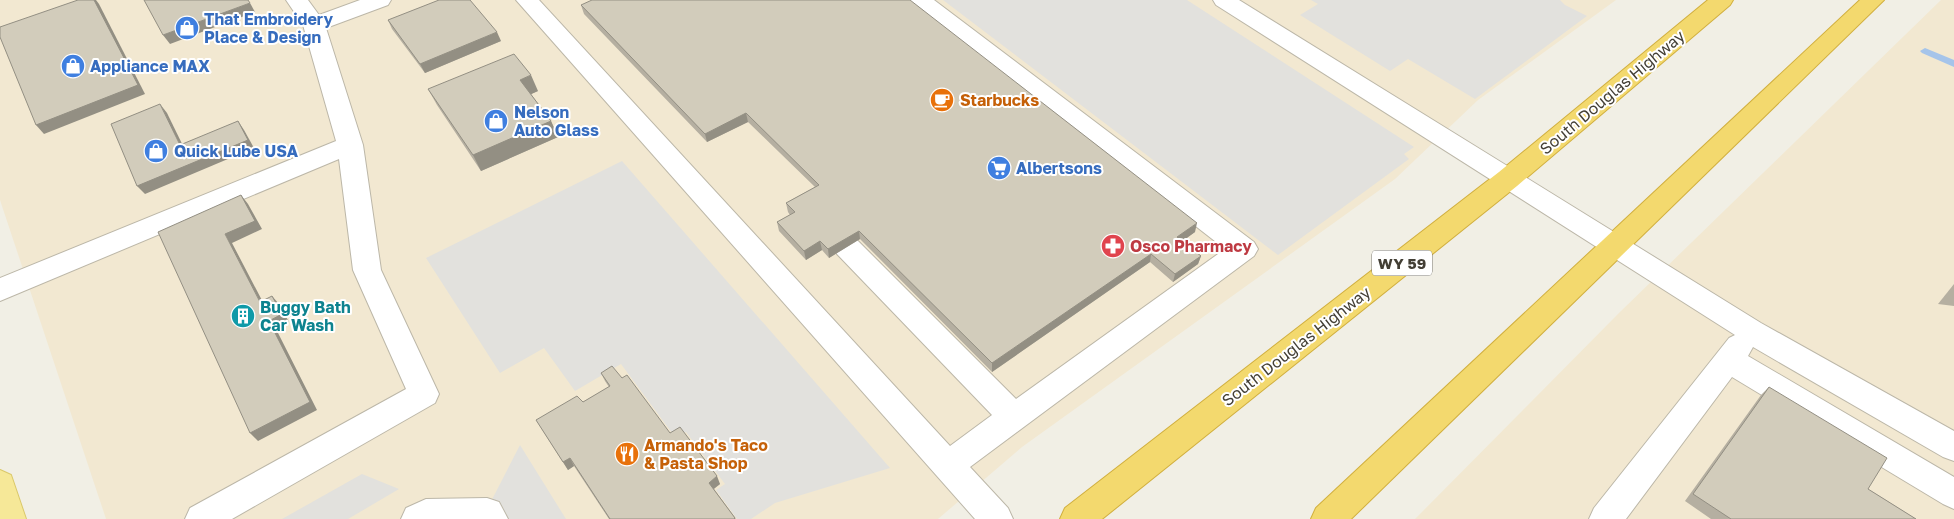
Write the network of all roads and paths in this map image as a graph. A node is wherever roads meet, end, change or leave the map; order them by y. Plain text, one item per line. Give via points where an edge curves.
1 (297, 0) edge
2 (380, 0) edge
3 (527, 0) edge
4 (920, 0) edge
5 (1224, 0) edge
6 (1722, 0) edge
7 (1873, 0) edge
8 (314, 25) junction
9 (350, 145) junction
10 (1508, 179) junction
11 (1615, 246) junction
12 (847, 247) edge
13 (0, 290) edge
14 (1751, 331) junction
15 (1729, 360) junction
16 (1013, 416) junction
17 (1954, 447) edge
18 (947, 466) junction
19 (0, 485) edge
20 (1954, 494) edge
21 (9, 519) edge
22 (202, 519) edge
23 (418, 519) edge
24 (491, 519) edge
25 (996, 519) edge
26 (1077, 519) edge
27 (1328, 519) edge
28 (1606, 519) edge

1 - 8 street
2 - 8 street
3 - 18 street
4 - 16 street via 1244,249
5 - 10 street
6 - 10 highway, South Douglas Highway / WY 59
7 - 11 highway
8 - 9 street
9 - 13 street
9 - 22 street via 367,270 424,394
10 - 11 street
10 - 26 highway, South Douglas Highway / WY 59
11 - 14 street
11 - 27 highway
12 - 16 street
14 - 15 street
14 - 17 street
15 - 20 street
15 - 28 street
16 - 18 street
18 - 25 street
19 - 21 main road
23 - 24 street via 426,514 478,513 487,513

